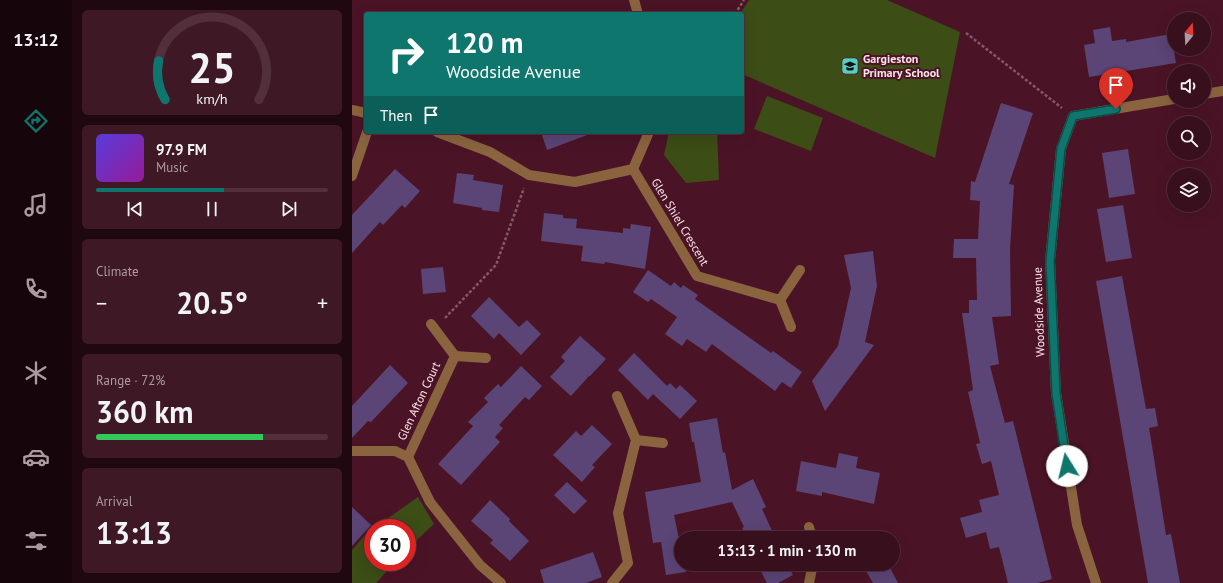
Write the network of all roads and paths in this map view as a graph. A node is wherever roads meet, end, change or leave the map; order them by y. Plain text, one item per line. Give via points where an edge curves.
1 (634, 0) edge
2 (744, 0) edge
3 (637, 12) edge
4 (736, 12) edge
5 (966, 33) dead end
6 (1223, 91) edge
7 (1211, 93) edge
8 (1167, 100) edge
9 (352, 110) edge
10 (364, 113) edge
11 (1073, 116) junction
12 (366, 134) edge
13 (442, 134) edge
14 (648, 134) edge
15 (633, 169) junction
16 (529, 175) junction
17 (352, 176) edge
18 (800, 270) dead end
19 (780, 300) junction
20 (790, 327) dead end
21 (434, 328) joint
22 (455, 356) junction
23 (486, 358) dead end
24 (617, 396) dead end
25 (636, 440) junction
26 (663, 443) dead end
27 (352, 451) edge
28 (408, 457) junction
29 (809, 527) dead end
30 (810, 531) edge
31 (812, 571) edge
32 (502, 583) edge
33 (612, 583) edge
34 (809, 583) edge
35 (1096, 583) edge

1 - 3 street
2 - 4 path
5 - 11 path
6 - 7 street
8 - 11 street
9 - 10 street
11 - 35 street, Woodside Avenue via 1061,149 1050,261 1056,393 1076,525
12 - 17 street
13 - 16 street via 490,152
14 - 15 street
15 - 16 street via 575,182
15 - 19 street, Glen Shiel Crescent via 698,276
16 - 21 path via 496,265
18 - 19 street
19 - 20 street
21 - 22 street, Glen Afton Court
22 - 23 street, Glen Afton Court
22 - 28 street, Glen Afton Court
24 - 25 street
25 - 26 street
25 - 33 street via 618,513 628,563
27 - 28 street via 395,451
28 - 32 street via 430,502 480,565
29 - 30 street
31 - 34 street

